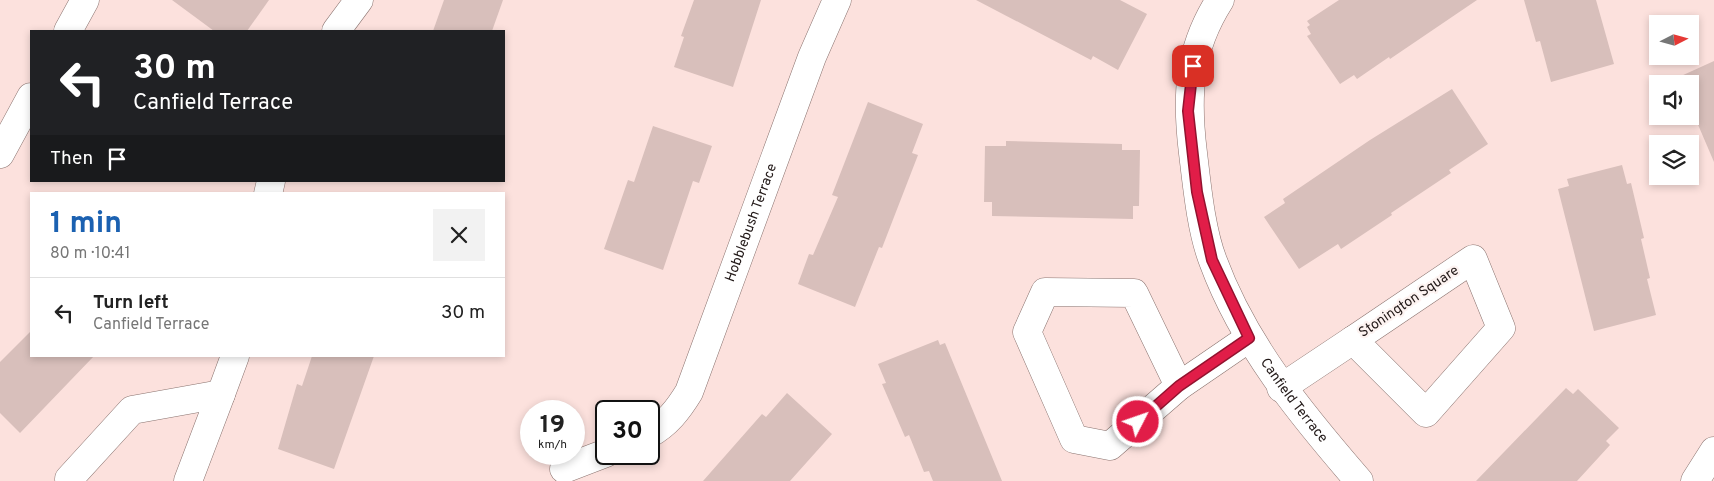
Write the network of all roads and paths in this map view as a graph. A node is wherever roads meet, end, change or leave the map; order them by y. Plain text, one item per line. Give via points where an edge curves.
1 (85, 0) edge
2 (359, 0) edge
3 (837, 0) edge
4 (1220, 0) edge
5 (69, 30) edge
6 (337, 30) edge
7 (30, 99) edge
8 (0, 154) edge
9 (1249, 338) junction
10 (1353, 340) junction
11 (236, 357) edge
12 (1179, 386) junction
13 (1281, 388) junction
14 (221, 394) junction
15 (660, 428) edge
16 (1714, 451) edge
17 (595, 457) edge
18 (564, 469) dead end
19 (71, 481) edge
20 (188, 481) edge
21 (1359, 481) edge
22 (1696, 481) edge

1 - 5 street
2 - 6 street
3 - 15 street, Hobblebush Terrace via 812,57 689,392 678,410
4 - 9 street, Canfield Terrace via 1206,22 1195,51 1188,111 1197,192 1212,260
7 - 8 street
9 - 12 street
9 - 13 street, Canfield Terrace
10 - 10 street, Stonington Square via 1473,259 1501,328 1426,413
10 - 13 street, Stonington Square
11 - 14 street
12 - 12 street via 1110,446 1074,440 1027,332 1045,292 1134,293
13 - 21 street, Canfield Terrace
14 - 19 street via 132,410 69,479
14 - 20 street
16 - 22 street
17 - 18 street

